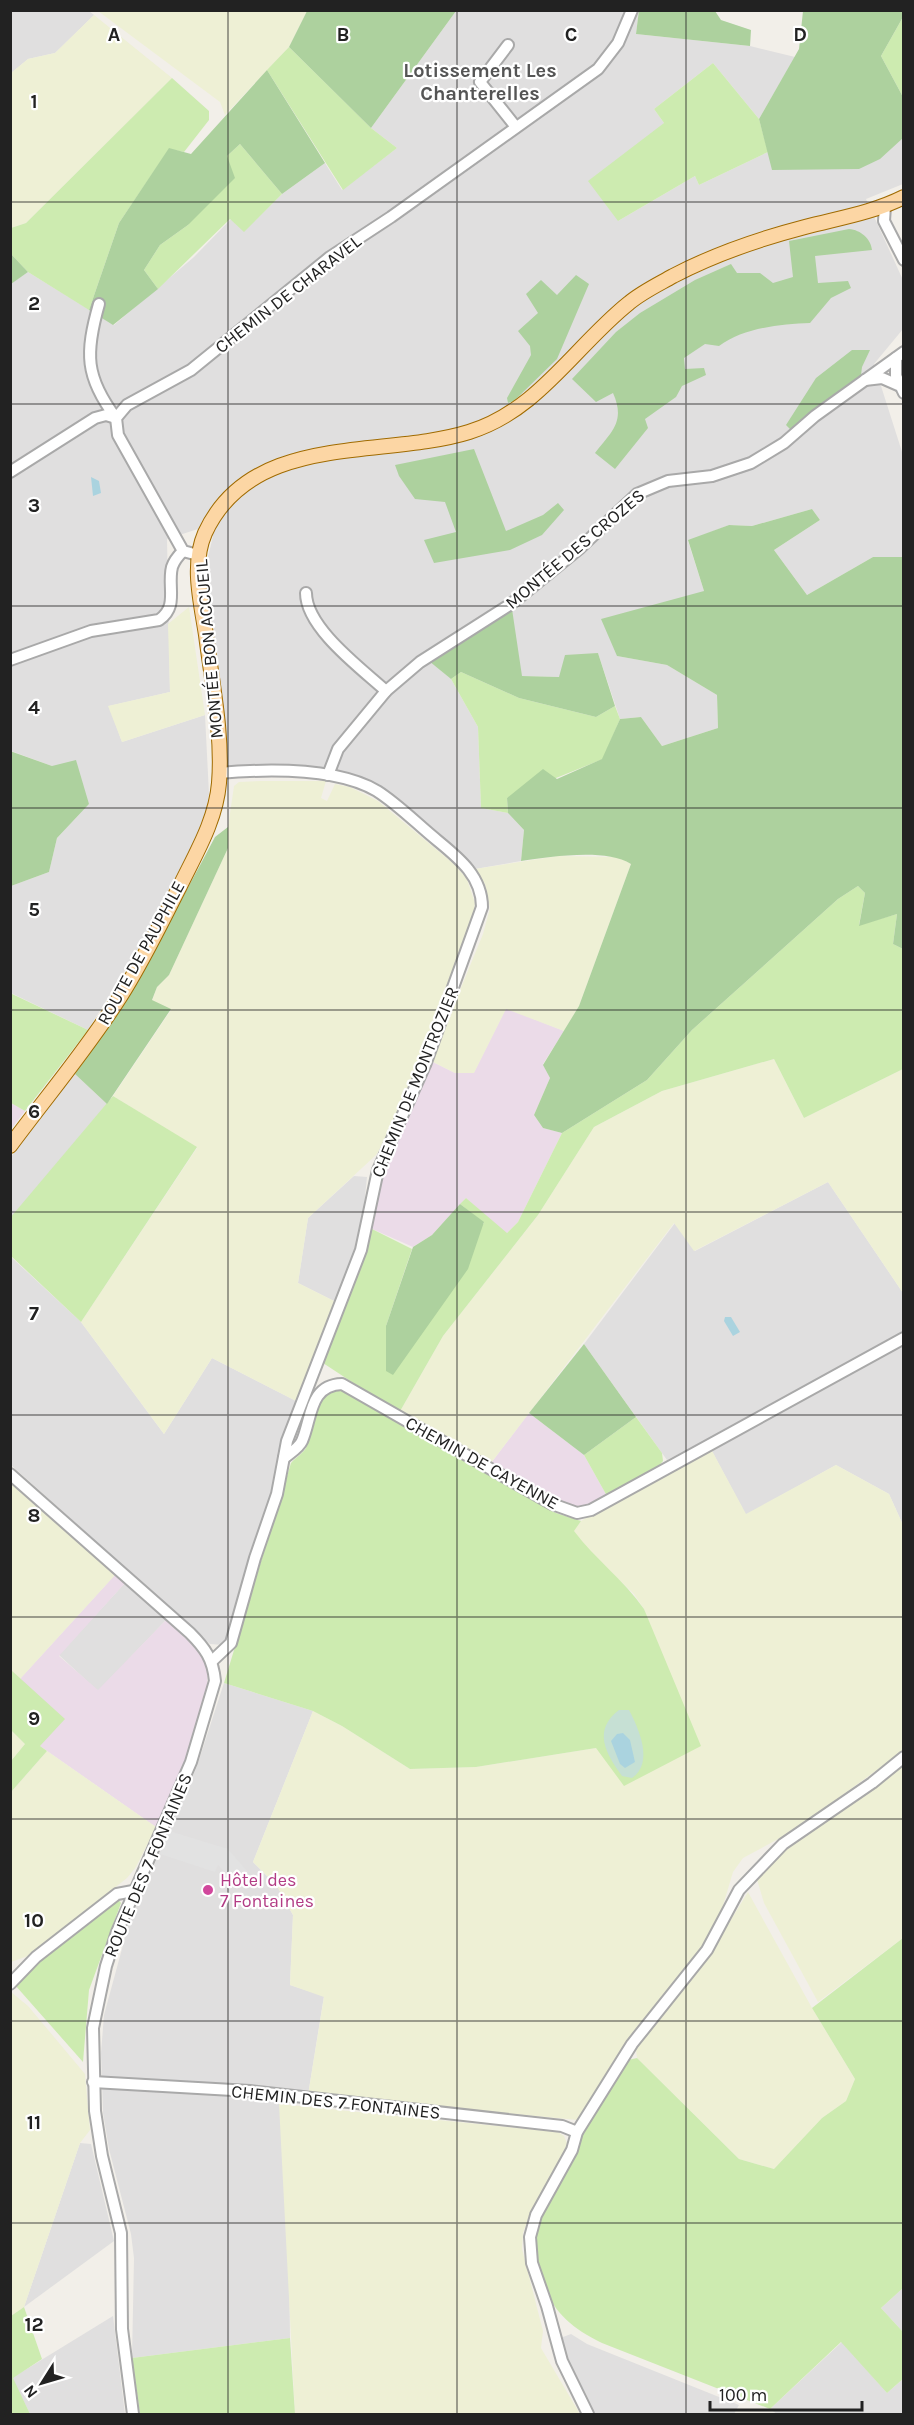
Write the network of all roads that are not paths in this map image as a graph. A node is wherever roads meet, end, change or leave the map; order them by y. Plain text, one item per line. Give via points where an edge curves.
1 (632, 10) edge
2 (508, 45) dead end
3 (516, 127) junction
4 (903, 197) edge
5 (885, 206) junction
6 (903, 260) edge
7 (99, 304) dead end
8 (900, 355) edge
9 (862, 380) junction
10 (901, 389) edge
11 (116, 418) junction
12 (10, 471) edge
13 (183, 551) junction
14 (198, 555) junction
15 (306, 593) dead end
16 (10, 660) edge
17 (386, 691) junction
18 (219, 773) junction
19 (328, 775) junction
20 (10, 1146) edge
21 (903, 1338) edge
22 (284, 1458) junction
23 (10, 1474) edge
24 (212, 1661) junction
25 (903, 1757) edge
26 (133, 1891) junction
27 (10, 1984) edge
28 (93, 2082) junction
29 (577, 2132) junction
30 (133, 2415) edge
31 (588, 2415) edge

1 - 3 street, CHEMIN DE CHARAVEL via 623,35 605,62
2 - 3 street via 480,82
3 - 11 street, CHEMIN DE CHARAVEL via 330,256 191,370 127,405
4 - 5 main road, MONTÉE BON ACCUEIL
5 - 6 street via 884,221
5 - 14 main road, MONTÉE BON ACCUEIL via 737,247 673,277 630,302 537,393 492,424 451,437 309,455 275,468 247,485 220,509
7 - 11 street via 88,363 100,397
8 - 9 street, MONTÉE DES CROZES
8 - 10 street, MONTÉE DES CROZES via 896,376
9 - 10 street, MONTÉE DES CROZES via 882,378
9 - 17 street, MONTÉE DES CROZES via 784,443 751,463 712,476 668,481 637,494 580,548 511,604 420,662
11 - 12 street via 95,418
11 - 13 street via 118,435
13 - 14 street
13 - 16 street via 172,567 172,602 159,620 91,632
14 - 18 main road, MONTÉE BON ACCUEIL
15 - 17 street via 306,605 327,635
17 - 19 street, MONTÉE DES CROZES via 338,749
18 - 19 street, CHEMIN DE MONTROZIER
18 - 20 main road, ROUTE DE PAUPHILE via 217,799 205,836 137,968 98,1030
19 - 22 street, CHEMIN DE MONTROZIER via 378,792 456,857 476,880 482,893 482,907 425,1065 378,1170 361,1250 287,1441
21 - 22 street, CHEMIN DE CAYENNE via 591,1510 577,1513 552,1503 342,1384 331,1384 319,1393 302,1443
22 - 24 street, CHEMIN DE MONTROZIER via 277,1494 231,1643
23 - 24 street via 152,1598 204,1648
24 - 26 street, ROUTE DES 7 FONTAINES via 214,1680 191,1762
25 - 29 street via 783,1844 759,1866 740,1890 707,1950 632,2044
26 - 27 street via 117,1894 36,1957
26 - 28 street, ROUTE DES 7 FONTAINES via 98,1999
28 - 29 street, CHEMIN DES 7 FONTAINES via 250,2091 562,2126
28 - 30 street, ROUTE DES 7 FONTAINES via 98,2138 121,2233 122,2329
29 - 31 street via 572,2150 536,2216 530,2249 562,2361

